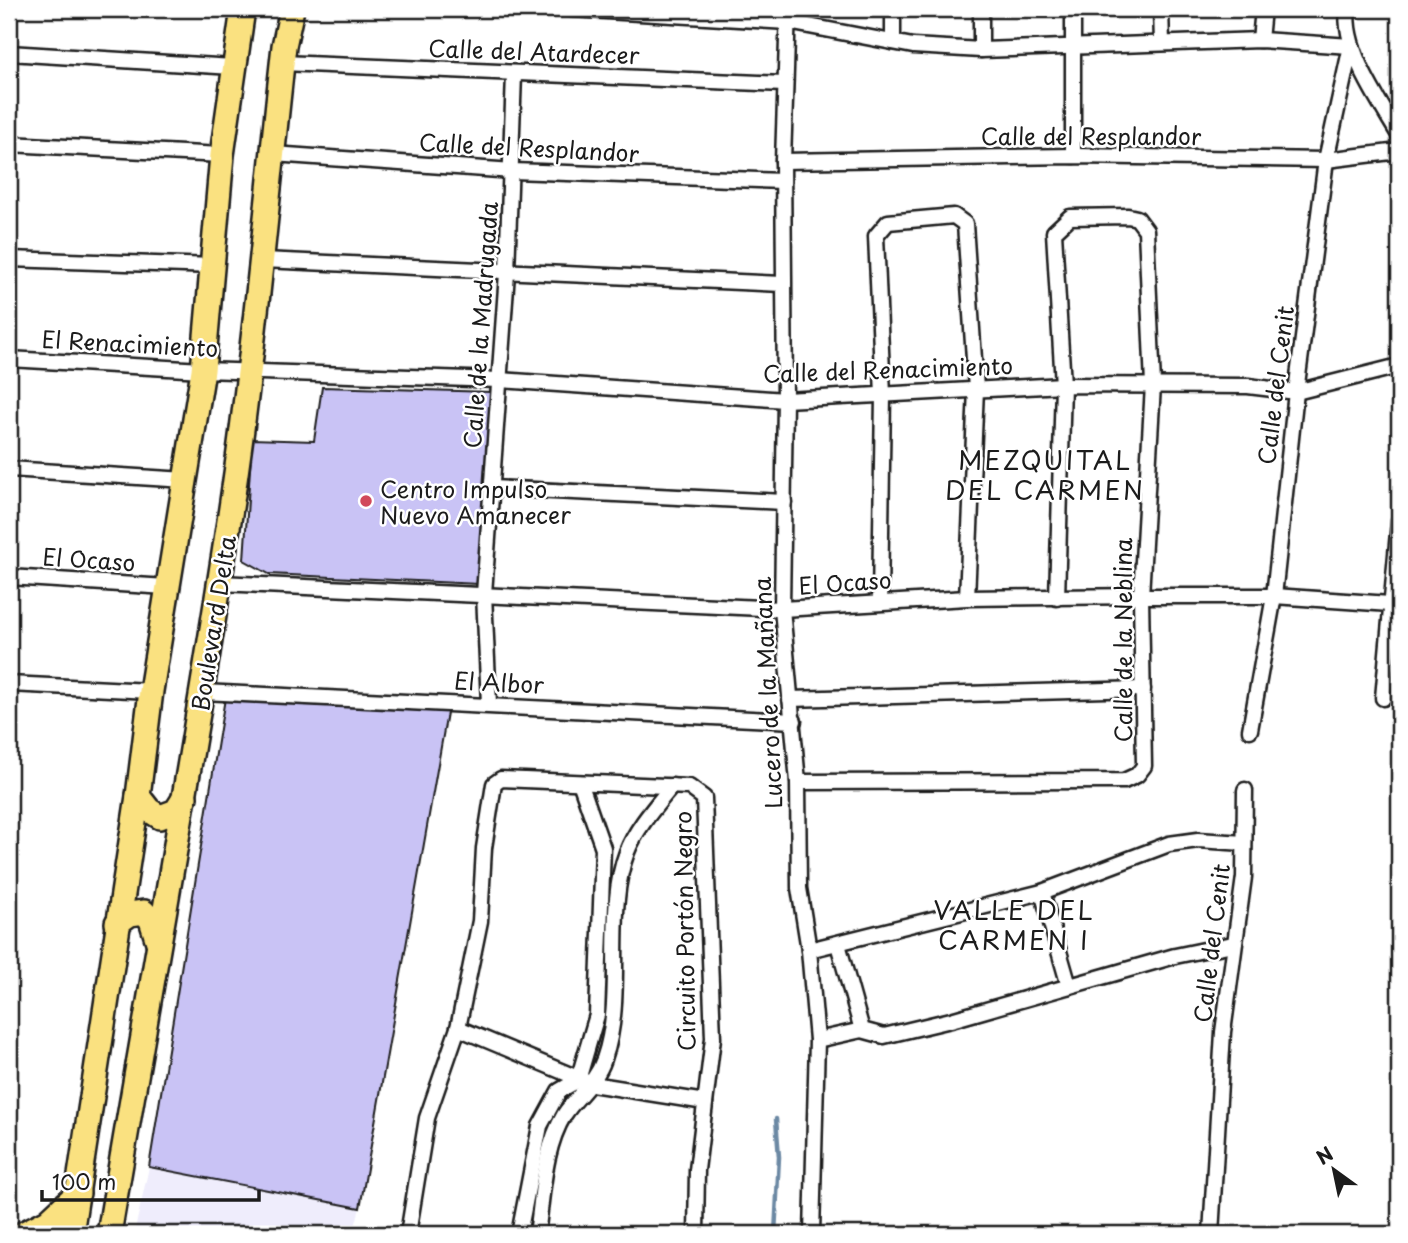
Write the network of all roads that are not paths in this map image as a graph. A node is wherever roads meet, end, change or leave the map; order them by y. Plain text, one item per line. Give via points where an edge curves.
1 (243, 9) edge
2 (292, 9) edge
3 (572, 9) edge
4 (893, 9) edge
5 (981, 9) edge
6 (1073, 9) edge
7 (1161, 9) edge
8 (1263, 9) edge
9 (1348, 9) edge
10 (661, 12) edge
11 (788, 15) edge
12 (1260, 40) junction
13 (893, 42) junction
14 (1162, 43) junction
15 (1351, 46) junction
16 (1073, 48) junction
17 (981, 50) junction
18 (9, 53) edge
19 (282, 63) junction
20 (233, 67) junction
21 (514, 74) junction
22 (784, 84) junction
23 (1399, 135) edge
24 (9, 144) edge
25 (1399, 151) edge
26 (273, 154) junction
27 (222, 155) junction
28 (1073, 156) junction
29 (1326, 160) junction
30 (783, 161) junction
31 (513, 171) junction
32 (783, 181) junction
33 (9, 259) edge
34 (263, 260) junction
35 (214, 266) junction
36 (507, 273) junction
37 (783, 284) junction
38 (9, 359) edge
39 (1399, 366) edge
40 (203, 370) junction
41 (249, 371) junction
42 (499, 380) junction
43 (1063, 385) junction
44 (1153, 385) junction
45 (976, 389) junction
46 (1296, 392) junction
47 (883, 395) junction
48 (785, 400) junction
49 (9, 469) edge
50 (186, 480) junction
51 (492, 488) junction
52 (783, 502) junction
53 (1399, 521) edge
54 (9, 577) edge
55 (219, 583) junction
56 (167, 587) junction
57 (484, 594) junction
58 (1141, 596) junction
59 (1274, 596) junction
60 (967, 598) junction
61 (1057, 598) junction
62 (880, 602) junction
63 (1390, 604) junction
64 (782, 609) junction
65 (9, 684) edge
66 (1143, 689) junction
67 (150, 691) junction
68 (203, 692) junction
69 (1383, 698) dead end
70 (790, 699) junction
71 (489, 704) junction
72 (794, 721) junction
73 (1250, 730) dead end
74 (798, 782) junction
75 (581, 785) junction
76 (671, 786) junction
77 (1245, 790) dead end
78 (138, 796) junction
79 (185, 797) junction
80 (1244, 843) junction
81 (603, 848) junction
82 (627, 852) junction
83 (1042, 892) junction
84 (117, 923) junction
85 (838, 944) junction
86 (1233, 944) junction
87 (159, 945) junction
88 (809, 950) junction
89 (1069, 986) junction
90 (458, 1028) junction
91 (862, 1030) junction
92 (817, 1040) junction
93 (585, 1082) junction
94 (705, 1102) junction
95 (78, 1193) junction
96 (110, 1233) edge
97 (22, 1234) edge
98 (71, 1234) edge
99 (408, 1234) edge
100 (519, 1234) edge
101 (537, 1234) edge
102 (696, 1234) edge
103 (812, 1234) edge
104 (1211, 1234) edge

1 - 20 main road
2 - 19 main road, Boulevard Delta
3 - 10 street
4 - 13 street
5 - 17 street
6 - 16 street
7 - 14 street
8 - 12 street
9 - 15 street
10 - 11 street
11 - 13 street
11 - 22 street, Lucero de la Mañana
12 - 14 street
12 - 15 street
13 - 17 street
14 - 16 street
15 - 23 street
15 - 29 street, Calle del Cenit
16 - 17 street
16 - 28 street
18 - 20 street
19 - 21 street, Calle del Atardecer
19 - 26 main road, Boulevard Delta
20 - 27 main road
21 - 22 street, Calle del Atardecer
21 - 31 street, Calle de la Madrugada
22 - 30 street, Lucero de la Mañana
24 - 27 street
25 - 29 street, Calle del Resplandor
26 - 31 street, Calle del Resplandor
26 - 34 main road, Boulevard Delta
27 - 35 main road
28 - 29 street, Calle del Resplandor
28 - 30 street, Calle del Resplandor
29 - 46 street, Calle del Cenit
30 - 32 street, Lucero de la Mañana
31 - 32 street, Calle del Resplandor
31 - 36 street, Calle de la Madrugada
32 - 37 street, Lucero de la Mañana
33 - 35 street
34 - 36 street
34 - 41 main road, Boulevard Delta
35 - 40 main road
36 - 37 street
36 - 42 street, Calle de la Madrugada
37 - 48 street, Lucero de la Mañana
38 - 40 street, El Renacimiento
39 - 46 street, Calle del Renacimiento
40 - 41 street, El Renacimiento
40 - 50 main road
41 - 42 street, Calle del Renacimiento
41 - 55 main road, Boulevard Delta
42 - 48 street, Calle del Renacimiento
42 - 51 street, Calle de la Madrugada
43 - 44 street, Calle del Renacimiento
43 - 44 street, Calle de la Neblina via 1054,232 1070,217 1128,216 1137,218 1146,230
43 - 45 street, Calle del Renacimiento
43 - 61 street
44 - 46 street, Calle del Renacimiento via 1248,386
44 - 58 street, Calle de la Neblina
45 - 47 street, Calle del Renacimiento
45 - 47 street via 965,224 954,216 888,222 876,236
45 - 60 street
46 - 59 street, Calle del Cenit
47 - 48 street, Calle del Renacimiento
47 - 62 street
48 - 52 street, Lucero de la Mañana
49 - 50 street
50 - 56 main road
51 - 52 street
51 - 57 street, Calle de la Madrugada
52 - 64 street, Lucero de la Mañana
53 - 63 street
54 - 56 street, El Ocaso
55 - 57 street, El Ocaso
55 - 68 main road, Boulevard Delta
56 - 67 main road
57 - 64 street, El Ocaso
57 - 71 street, Calle de la Madrugada
58 - 59 street, El Ocaso
58 - 61 street, El Ocaso
58 - 66 street, Calle de la Neblina
59 - 63 street, El Ocaso
59 - 73 street, Calle del Cenit
60 - 61 street, El Ocaso
60 - 62 street, El Ocaso
62 - 64 street, El Ocaso
63 - 69 street
64 - 70 street, Lucero de la Mañana
65 - 67 street
66 - 70 street
66 - 74 street, Calle de la Neblina via 1144,766 1124,781
67 - 78 main road
68 - 71 street, El Albor
68 - 79 main road, Boulevard Delta
70 - 72 street, Lucero de la Mañana
71 - 72 street, El Albor
72 - 74 street, Lucero de la Mañana
74 - 88 street, Lucero de la Mañana via 799,888
75 - 76 street, Circuito Portón Negro
75 - 81 street
75 - 90 street, Circuito Portón Negro via 501,779 494,784 480,921
76 - 82 street
76 - 94 street, Circuito Portón Negro via 690,788 704,798 713,1002
77 - 80 street, Calle del Cenit
78 - 79 main road via 160,817 176,811
78 - 84 main road
79 - 87 main road, Boulevard Delta
80 - 83 street via 1198,840 1169,844
80 - 86 street, Calle del Cenit via 1244,877
81 - 82 street
81 - 93 street via 597,1014
82 - 93 street via 620,882 612,1021 605,1058
83 - 85 street
83 - 89 street
84 - 87 main road via 144,912
84 - 95 main road
85 - 88 street
85 - 91 street
86 - 89 street
86 - 104 street, Calle del Cenit
87 - 96 main road, Boulevard Delta
88 - 92 street, Lucero de la Mañana
89 - 91 street via 884,1035
90 - 93 street
90 - 99 street, Circuito Portón Negro via 427,1118
91 - 92 street
92 - 103 street, Lucero de la Mañana
93 - 94 street
93 - 100 street via 559,1091 540,1126
93 - 101 street via 565,1113 548,1157
94 - 102 street, Circuito Portón Negro
95 - 97 main road via 48,1221
95 - 98 main road

